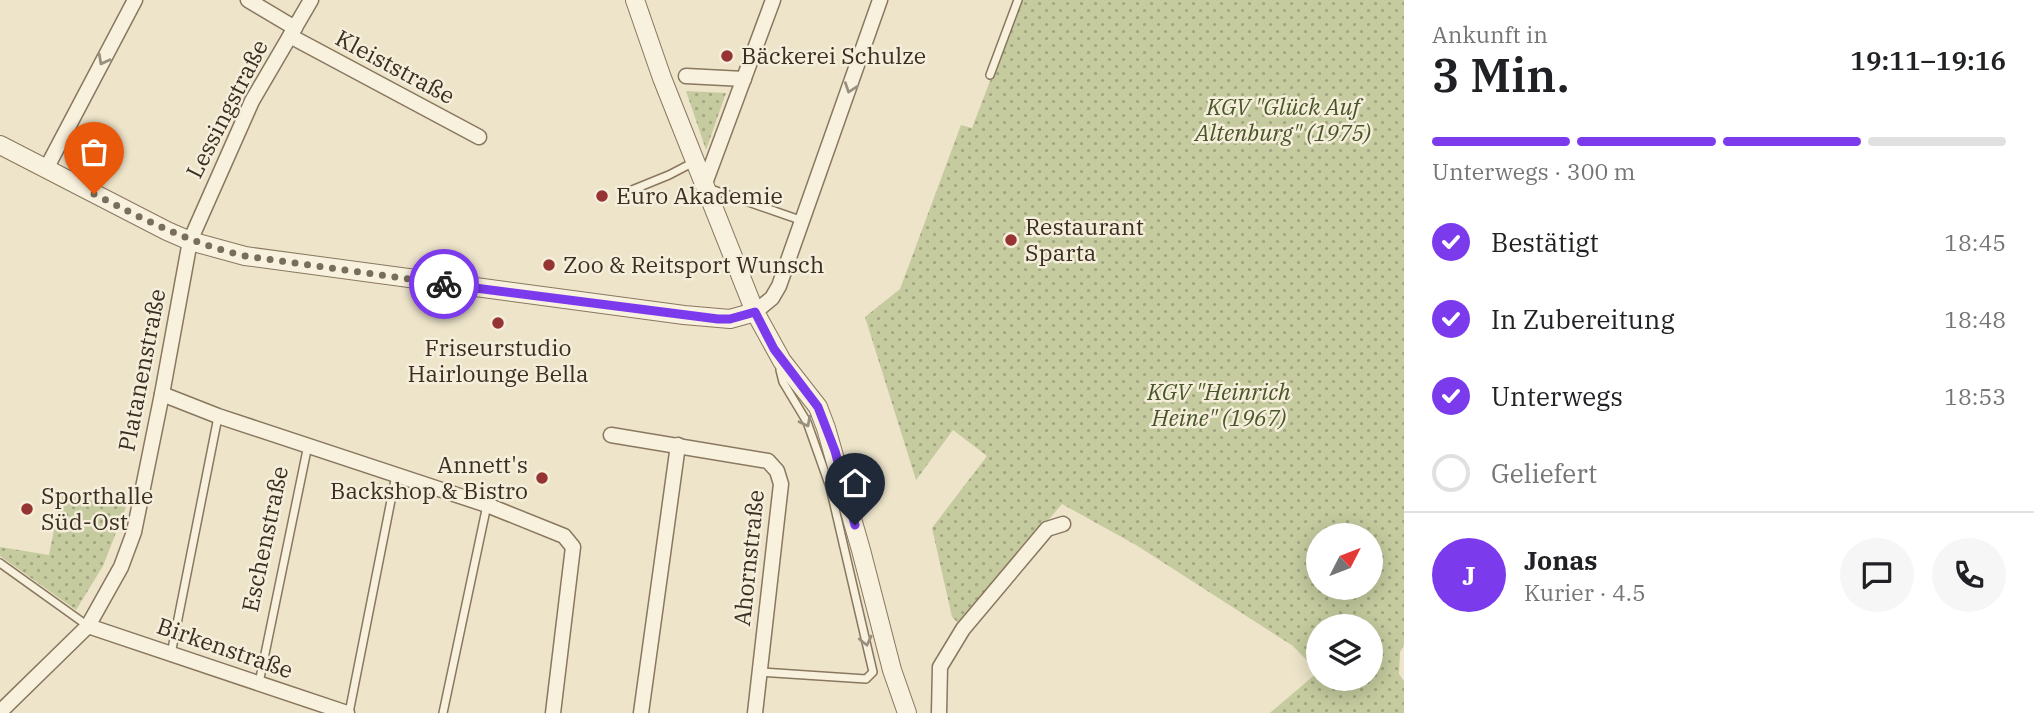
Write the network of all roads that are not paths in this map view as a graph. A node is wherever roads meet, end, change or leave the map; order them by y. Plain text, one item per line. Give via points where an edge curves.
1 (135, 0) edge
2 (248, 0) edge
3 (311, 0) edge
4 (635, 0) edge
5 (773, 0) edge
6 (880, 0) edge
7 (1018, 0) edge
8 (293, 32) junction
9 (990, 75) dead end
10 (686, 76) dead end
11 (744, 79) junction
12 (479, 137) dead end
13 (0, 145) edge
14 (694, 162) junction
15 (46, 169) junction
16 (704, 186) junction
17 (632, 190) dead end
18 (803, 222) junction
19 (190, 241) junction
20 (755, 312) junction
21 (782, 361) junction
22 (162, 394) junction
23 (218, 416) junction
24 (611, 435) dead end
25 (308, 444) junction
26 (678, 445) junction
27 (396, 475) junction
28 (487, 505) junction
29 (1063, 524) dead end
30 (0, 563) edge
31 (88, 626) junction
32 (171, 654) junction
33 (760, 672) junction
34 (258, 684) junction
35 (0, 712) edge
36 (348, 713) edge
37 (443, 713) edge
38 (553, 713) edge
39 (641, 713) edge
40 (755, 713) edge
41 (907, 713) edge
42 (939, 713) edge

1 -> 15 street
2 - 8 street, Kleiststraße
3 - 8 street, Lessingstraße
4 - 14 street
5 - 11 street
6 -> 18 street
7 - 9 lane
8 - 12 street, Kleiststraße via 337,63
8 - 19 street, Lessingstraße via 252,101
10 - 11 street
11 - 16 street
13 - 15 street
14 - 16 street
14 - 17 lane
15 - 19 street
16 - 18 lane
16 - 20 street
18 - 20 street via 779,286
19 - 20 street via 245,256 684,316 730,319
19 - 22 street, Platanenstraße
20 - 21 street
21 -> 33 lane via 783,382 807,422 830,487 873,672 866,679
21 - 41 street via 818,407 835,451
22 - 23 street, Eschenstraße
22 - 31 street, Platanenstraße via 134,532 121,567
23 - 25 street, Eschenstraße
23 - 32 lane
24 - 26 street, Ahornstraße
25 - 27 street, Eschenstraße
25 - 34 lane, Eschenstraße
26 - 33 street, Ahornstraße via 768,461 782,484
26 - 39 street
27 - 28 street, Eschenstraße
27 - 36 lane
28 - 37 lane
28 - 38 street, Eschenstraße via 564,536 573,547
29 - 42 street via 1047,529 963,629 940,667
30 - 31 lane
31 - 32 street, Birkenstraße
31 - 35 street, Platanenstraße
32 - 34 street, Birkenstraße
33 - 40 street, Ahornstraße
34 - 36 street, Birkenstraße

